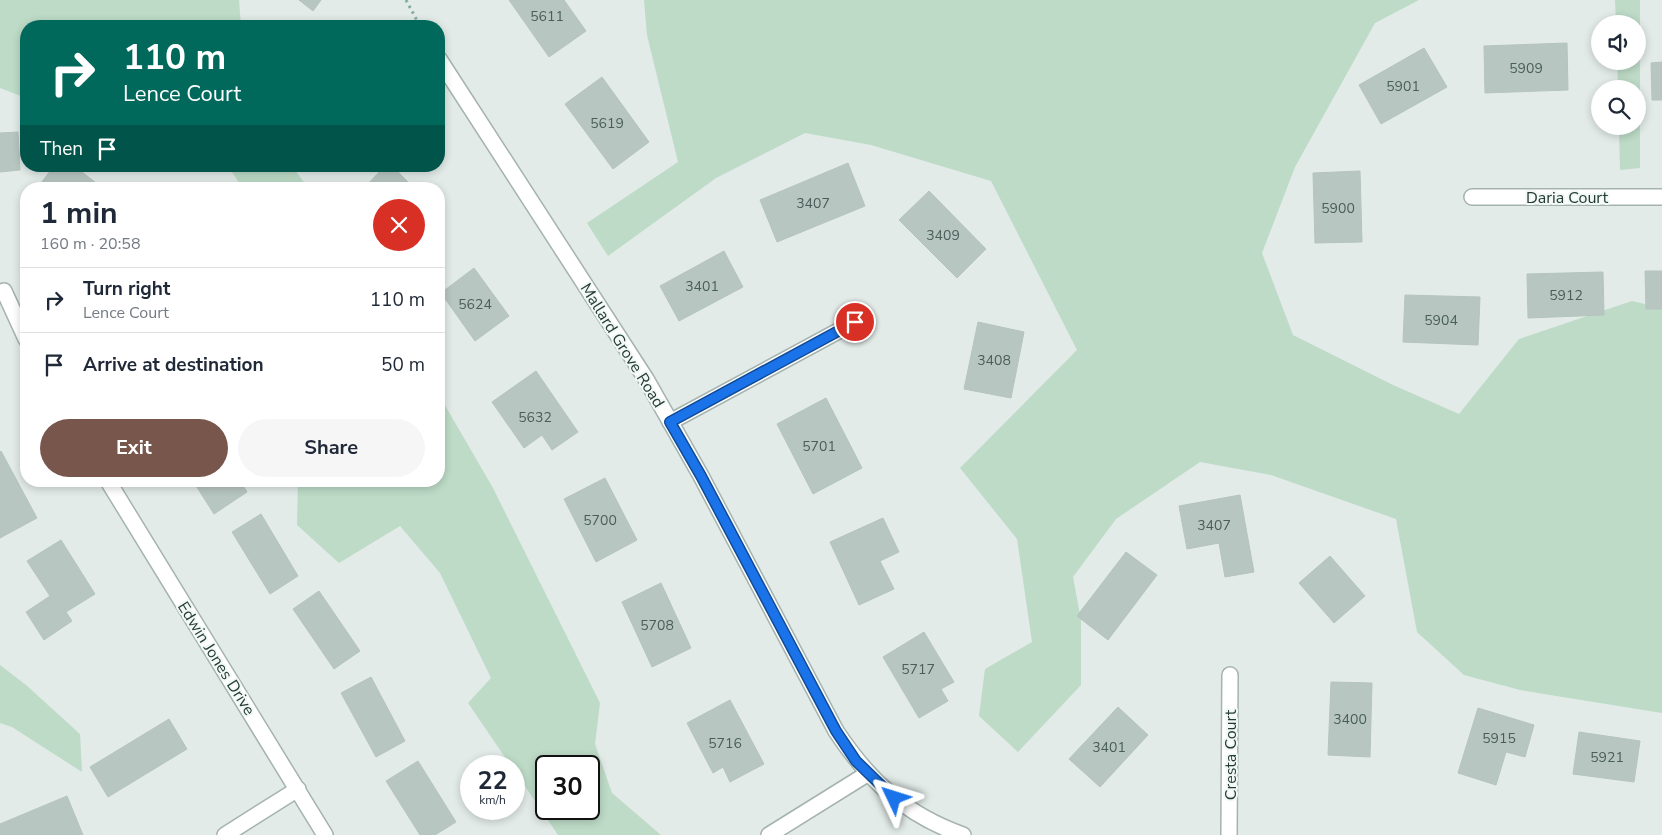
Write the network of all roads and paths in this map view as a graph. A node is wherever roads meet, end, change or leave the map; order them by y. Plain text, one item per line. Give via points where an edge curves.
1 (406, 0) edge
2 (417, 20) edge
3 (445, 68) edge
4 (1472, 197) dead end
5 (1662, 197) edge
6 (4, 291) dead end
7 (855, 322) dead end
8 (20, 325) edge
9 (670, 422) junction
10 (112, 487) edge
11 (1230, 675) dead end
12 (867, 774) junction
13 (298, 789) junction
14 (225, 835) edge
15 (326, 835) edge
16 (768, 835) edge
17 (963, 835) edge
18 (1229, 835) edge

1 - 2 path
3 - 9 street, Mallard Grove Road via 646,379
4 - 5 street, Daria Court
6 - 8 street
7 - 9 street
9 - 12 street, Mallard Grove Road via 836,731
10 - 13 street, Edwin Jones Drive
11 - 18 street, Cresta Court
12 - 16 street
12 - 17 street, Mallard Grove Road via 908,810 939,827
13 - 14 street
13 - 15 street, Edwin Jones Drive

